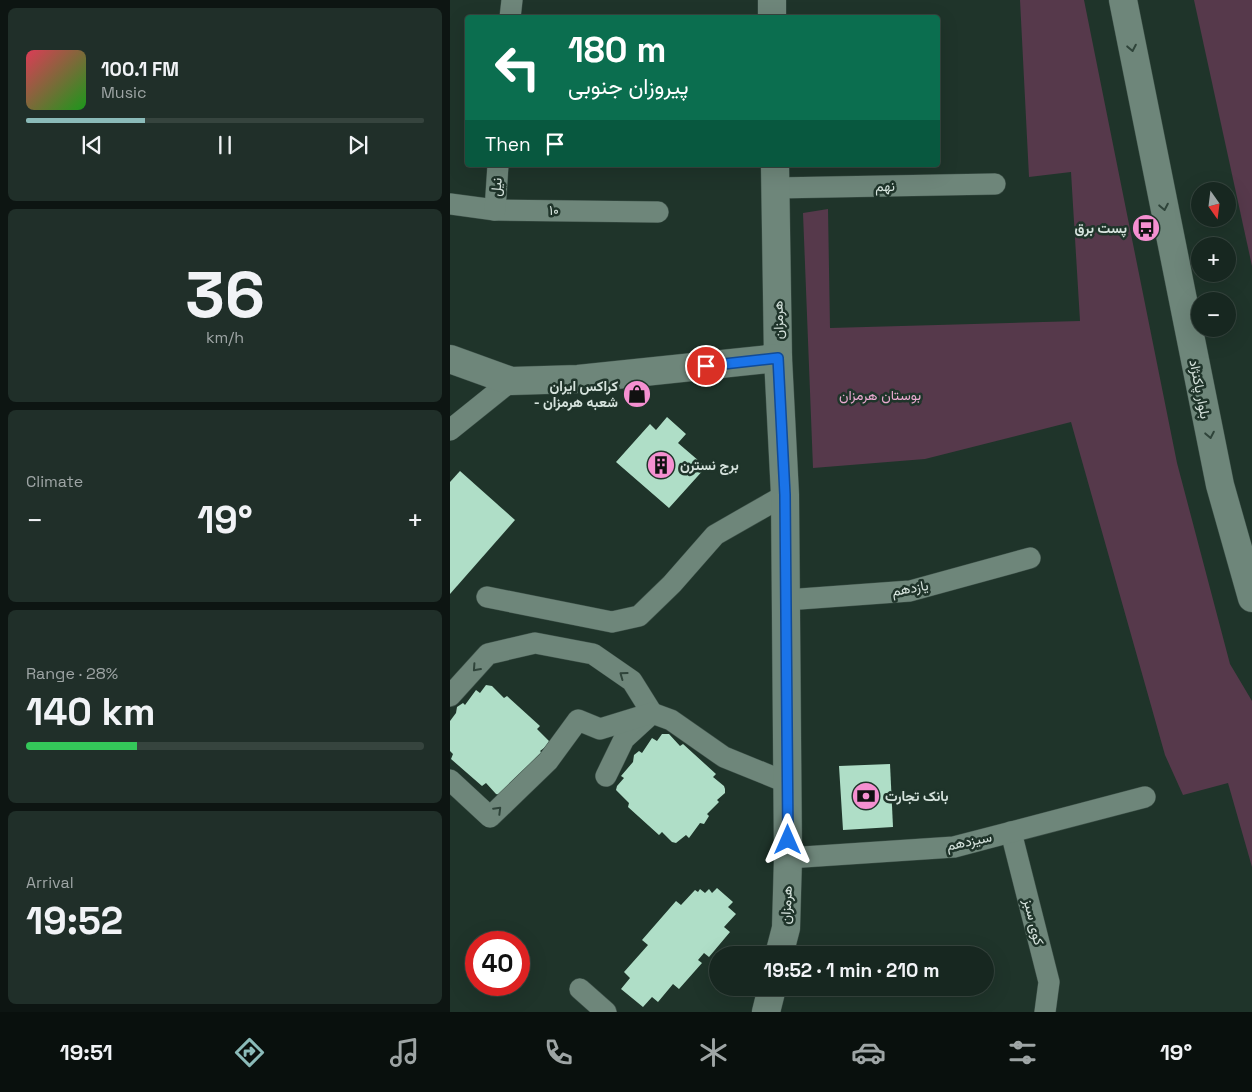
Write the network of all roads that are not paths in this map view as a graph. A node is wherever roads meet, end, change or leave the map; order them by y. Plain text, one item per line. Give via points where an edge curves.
1 (512, 0) edge
2 (772, 0) edge
3 (1123, 0) edge
4 (510, 15) edge
5 (772, 15) edge
6 (498, 167) edge
7 (775, 177) edge
8 (995, 184) dead end
9 (450, 204) edge
10 (494, 210) junction
11 (658, 212) dead end
12 (778, 358) junction
13 (450, 359) edge
14 (511, 381) junction
15 (450, 430) edge
16 (785, 495) junction
17 (1030, 558) dead end
18 (487, 597) dead end
19 (1252, 598) edge
20 (786, 600) junction
21 (450, 696) edge
22 (652, 713) junction
23 (606, 776) dead end
24 (450, 780) edge
25 (788, 783) junction
26 (1146, 797) dead end
27 (1011, 832) junction
28 (788, 858) junction
29 (781, 946) edge
30 (580, 989) dead end
31 (770, 996) edge
32 (606, 1012) edge
33 (766, 1012) edge
34 (1046, 1012) edge

1 - 4 street
2 - 5 street
3 -> 19 street, بلوار پاکنژاد via 1220,485
6 - 10 street, نیل
7 - 8 street, نهم
7 - 12 street, هرمزان
9 - 10 street, ۱۰
10 - 11 street, ۱۰
12 - 14 street via 578,379
12 - 16 street, هرمزان
13 - 14 street
14 - 15 street
16 - 18 street via 715,535 639,616 612,622
16 - 20 street, هرمزان
17 - 20 street, یازدهم via 910,590
20 - 25 street, هرمزان
22 -> 21 street via 632,682 593,654 535,643 488,654
22 - 23 street via 624,739
24 -> 22 street via 490,818 548,760 578,720 600,729
22 - 25 street via 671,720 724,757
25 - 28 street, هرمزان
26 - 27 street, سیزدهم
27 - 28 street, سیزدهم via 954,847
27 - 34 street, کوی سبز via 1049,982
28 - 29 street, هرمزان via 786,928
30 - 32 street
31 - 33 street

